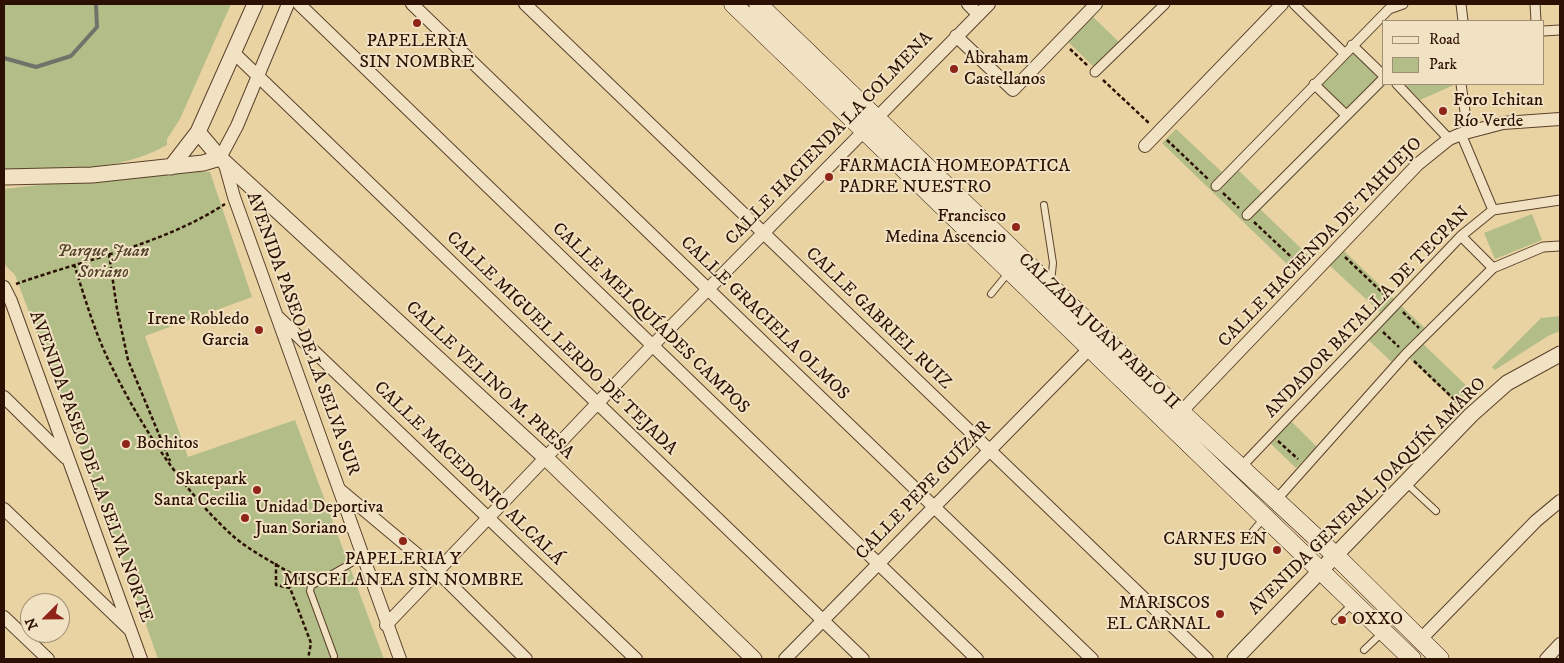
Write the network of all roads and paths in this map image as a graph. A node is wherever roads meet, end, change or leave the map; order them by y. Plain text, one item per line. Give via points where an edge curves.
1 (255, 4) edge
2 (288, 4) edge
3 (299, 4) edge
4 (412, 4) edge
5 (525, 4) edge
6 (733, 4) edge
7 (758, 4) edge
8 (968, 4) edge
9 (989, 4) edge
10 (1096, 4) edge
11 (1165, 4) edge
12 (1282, 4) edge
13 (1294, 4) edge
14 (1403, 4) edge
15 (1462, 4) edge
16 (1535, 4) edge
17 (978, 14) junction
18 (1463, 20) edge
19 (1536, 20) edge
20 (1560, 30) edge
21 (1544, 31) edge
22 (956, 36) junction
23 (1060, 40) junction
24 (1352, 45) junction
25 (234, 53) junction
26 (1344, 53) junction
27 (1095, 72) junction
28 (1382, 74) edge
29 (257, 75) junction
30 (1382, 80) edge
31 (1314, 84) junction
32 (1398, 85) edge
33 (1461, 85) edge
34 (1346, 115) junction
35 (1560, 119) edge
36 (870, 124) junction
37 (198, 132) junction
38 (1158, 132) junction
39 (1465, 133) junction
40 (1449, 139) junction
41 (1146, 146) dead end
42 (222, 160) junction
43 (171, 167) junction
44 (4, 177) edge
45 (1216, 186) dead end
46 (234, 197) junction
47 (1560, 200) edge
48 (1044, 205) dead end
49 (1493, 210) junction
50 (1247, 215) dead end
51 (763, 232) junction
52 (1461, 236) junction
53 (1560, 246) edge
54 (109, 253) junction
55 (74, 264) junction
56 (1493, 268) junction
57 (1010, 271) junction
58 (1050, 286) junction
59 (4, 288) edge
60 (708, 289) junction
61 (991, 294) dead end
62 (276, 315) junction
63 (1376, 325) junction
64 (652, 346) junction
65 (1090, 348) junction
66 (1406, 354) junction
67 (1560, 354) edge
68 (4, 397) edge
69 (598, 403) junction
70 (1181, 412) junction
71 (1471, 415) junction
72 (1271, 435) junction
73 (989, 450) junction
74 (547, 459) junction
75 (70, 462) junction
76 (1305, 465) junction
77 (1240, 468) junction
78 (173, 469) junction
79 (1406, 482) junction
80 (338, 488) junction
81 (1276, 500) junction
82 (1560, 501) edge
83 (934, 506) junction
84 (4, 510) edge
85 (1436, 511) dead end
86 (488, 517) junction
87 (1265, 517) junction
88 (1247, 538) dead end
89 (1335, 555) junction
90 (362, 557) junction
91 (276, 563) junction
92 (878, 563) junction
93 (1320, 570) junction
94 (437, 572) junction
95 (311, 586) junction
96 (1353, 602) junction
97 (4, 617) edge
98 (822, 620) junction
99 (1335, 621) dead end
100 (386, 626) junction
101 (131, 631) junction
102 (1383, 631) junction
103 (1420, 640) junction
104 (1560, 644) edge
105 (1364, 650) dead end
106 (398, 654) edge
107 (334, 656) dead end
108 (48, 659) edge
109 (141, 659) edge
110 (308, 659) edge
111 (406, 659) edge
112 (526, 659) edge
113 (636, 659) edge
114 (754, 659) edge
115 (785, 659) edge
116 (863, 659) edge
117 (977, 659) edge
118 (1092, 659) edge
119 (1207, 659) edge
120 (1235, 659) edge
121 (1412, 659) edge
122 (1440, 659) edge
123 (1546, 659) edge

1 - 25 street
2 - 29 street
3 - 64 street, CALLE MELQUÍADES CAMPOS
4 - 60 street, CALLE GRACIELA OLMOS
5 - 51 street, CALLE GABRIEL RUIZ
6 - 36 main road, CALZADA JUAN PABLO II
7 - 36 main road, CALZADA JUAN PABLO II
8 - 17 street
9 - 17 street, CALLE HACIENDA LA COLMENA
10 - 23 street
11 - 27 street
12 - 38 street
13 - 26 street
14 - 24 street via 1389,8
15 - 18 street
16 - 19 street
17 - 22 street, CALLE HACIENDA LA COLMENA
20 - 21 street
22 - 23 street via 1013,90
22 - 36 street, CALLE HACIENDA LA COLMENA
23 - 27 path
24 - 26 street
24 - 28 street
25 - 29 street, CALLE MIGUEL LERDO DE TEJADA
25 - 37 street
26 - 31 street
27 - 38 path
29 - 42 street
29 - 69 street, CALLE MIGUEL LERDO DE TEJADA
30 - 34 street
31 - 34 street
31 - 45 street
32 - 40 street
33 - 39 street
34 - 50 street
35 - 39 street, CALLE HACIENDA DE TAHUEJO via 1503,123
36 - 51 street, CALLE HACIENDA LA COLMENA
36 - 57 main road, CALZADA JUAN PABLO II
36 - 58 main road, CALZADA JUAN PABLO II
37 - 42 street, CALLE VELINO M. PRESA
37 - 43 street
38 - 41 street
39 - 40 street, CALLE HACIENDA DE TAHUEJO
39 - 49 street
40 - 70 street, CALLE HACIENDA DE TAHUEJO via 1418,164
42 - 43 street
42 - 46 street, AVENIDA PASEO DE LA SELVA SUR
42 - 74 street, CALLE VELINO M. PRESA
43 - 44 street via 92,175
46 - 54 path via 205,216 152,240
46 - 62 street, AVENIDA PASEO DE LA SELVA SUR
47 - 49 street, ANDADOR BATALLA DE TECPAN
48 - 58 lane via 1053,263
49 - 52 street, ANDADOR BATALLA DE TECPAN
51 - 60 street, CALLE HACIENDA LA COLMENA
51 - 73 street, CALLE GABRIEL RUIZ
52 - 56 street
52 - 63 street, ANDADOR BATALLA DE TECPAN
53 - 56 street via 1543,248
54 - 55 path
54 - 78 path via 128,360
55 - 59 path
55 - 78 path via 107,357
56 - 66 street
57 - 61 lane
57 - 65 main road, CALZADA JUAN PABLO II
58 - 70 main road, CALZADA JUAN PABLO II
59 - 75 street, AVENIDA PASEO DE LA SELVA NORTE
60 - 64 street, CALLE HACIENDA LA COLMENA
60 - 83 street, CALLE GRACIELA OLMOS
62 - 80 street, AVENIDA PASEO DE LA SELVA SUR
62 - 86 street, CALLE MACEDONIO ALCALÁ
63 - 66 path
63 - 72 street, ANDADOR BATALLA DE TECPAN
64 - 69 street, CALLE HACIENDA LA COLMENA
64 - 92 street, CALLE MELQUÍADES CAMPOS
65 - 73 street, CALLE PEPE GUÍZAR
65 - 87 main road, CALZADA JUAN PABLO II
66 - 71 path
66 - 76 street
67 - 71 street, AVENIDA GENERAL JOAQUÍN AMARO via 1506,383
68 - 75 street
69 - 74 street, CALLE HACIENDA LA COLMENA
69 - 98 street, CALLE MIGUEL LERDO DE TEJADA
70 - 77 main road, CALZADA JUAN PABLO II
71 - 79 street, AVENIDA GENERAL JOAQUÍN AMARO
72 - 76 path
72 - 77 street, ANDADOR BATALLA DE TECPAN
73 - 83 street, CALLE PEPE GUÍZAR
73 - 119 street, CALLE GABRIEL RUIZ
74 - 86 street, CALLE HACIENDA LA COLMENA
74 - 114 street, CALLE VELINO M. PRESA
75 - 101 street, AVENIDA PASEO DE LA SELVA NORTE
76 - 81 street
77 - 81 main road, CALZADA JUAN PABLO II
78 - 91 path via 235,538
79 - 85 lane
79 - 89 street, AVENIDA GENERAL JOAQUÍN AMARO
80 - 90 street, AVENIDA PASEO DE LA SELVA SUR
80 - 94 street
81 - 89 main road, CALZADA JUAN PABLO II
82 - 103 street via 1536,521
83 - 92 street, CALLE PEPE GUÍZAR
83 - 118 street, CALLE GRACIELA OLMOS
84 - 101 street
86 - 94 street, CALLE HACIENDA LA COLMENA
86 - 113 street, CALLE MACEDONIO ALCALÁ
87 - 88 lane
87 - 93 main road, CALZADA JUAN PABLO II
89 - 93 street, AVENIDA GENERAL JOAQUÍN AMARO
89 - 103 main road, CALZADA JUAN PABLO II
90 - 95 lane
90 - 100 street, AVENIDA PASEO DE LA SELVA SUR
91 - 95 path
91 - 110 path via 276,585 290,588 311,643
92 - 98 street, CALLE PEPE GUÍZAR
92 - 117 street, CALLE MELQUÍADES CAMPOS
93 - 96 main road, CALZADA JUAN PABLO II
93 - 120 street, AVENIDA GENERAL JOAQUÍN AMARO
94 - 100 street, CALLE HACIENDA LA COLMENA
94 - 112 street
95 - 107 lane via 310,591
96 - 99 lane
96 - 102 main road, CALZADA JUAN PABLO II
97 - 108 street
98 - 115 street, CALLE PEPE GUÍZAR
98 - 116 street, CALLE MIGUEL LERDO DE TEJADA
100 - 106 street, AVENIDA PASEO DE LA SELVA SUR
101 - 109 street, AVENIDA PASEO DE LA SELVA NORTE
102 - 105 lane
102 - 121 main road, CALZADA JUAN PABLO II
103 - 122 main road, CALZADA JUAN PABLO II
104 - 123 street
106 - 111 street

